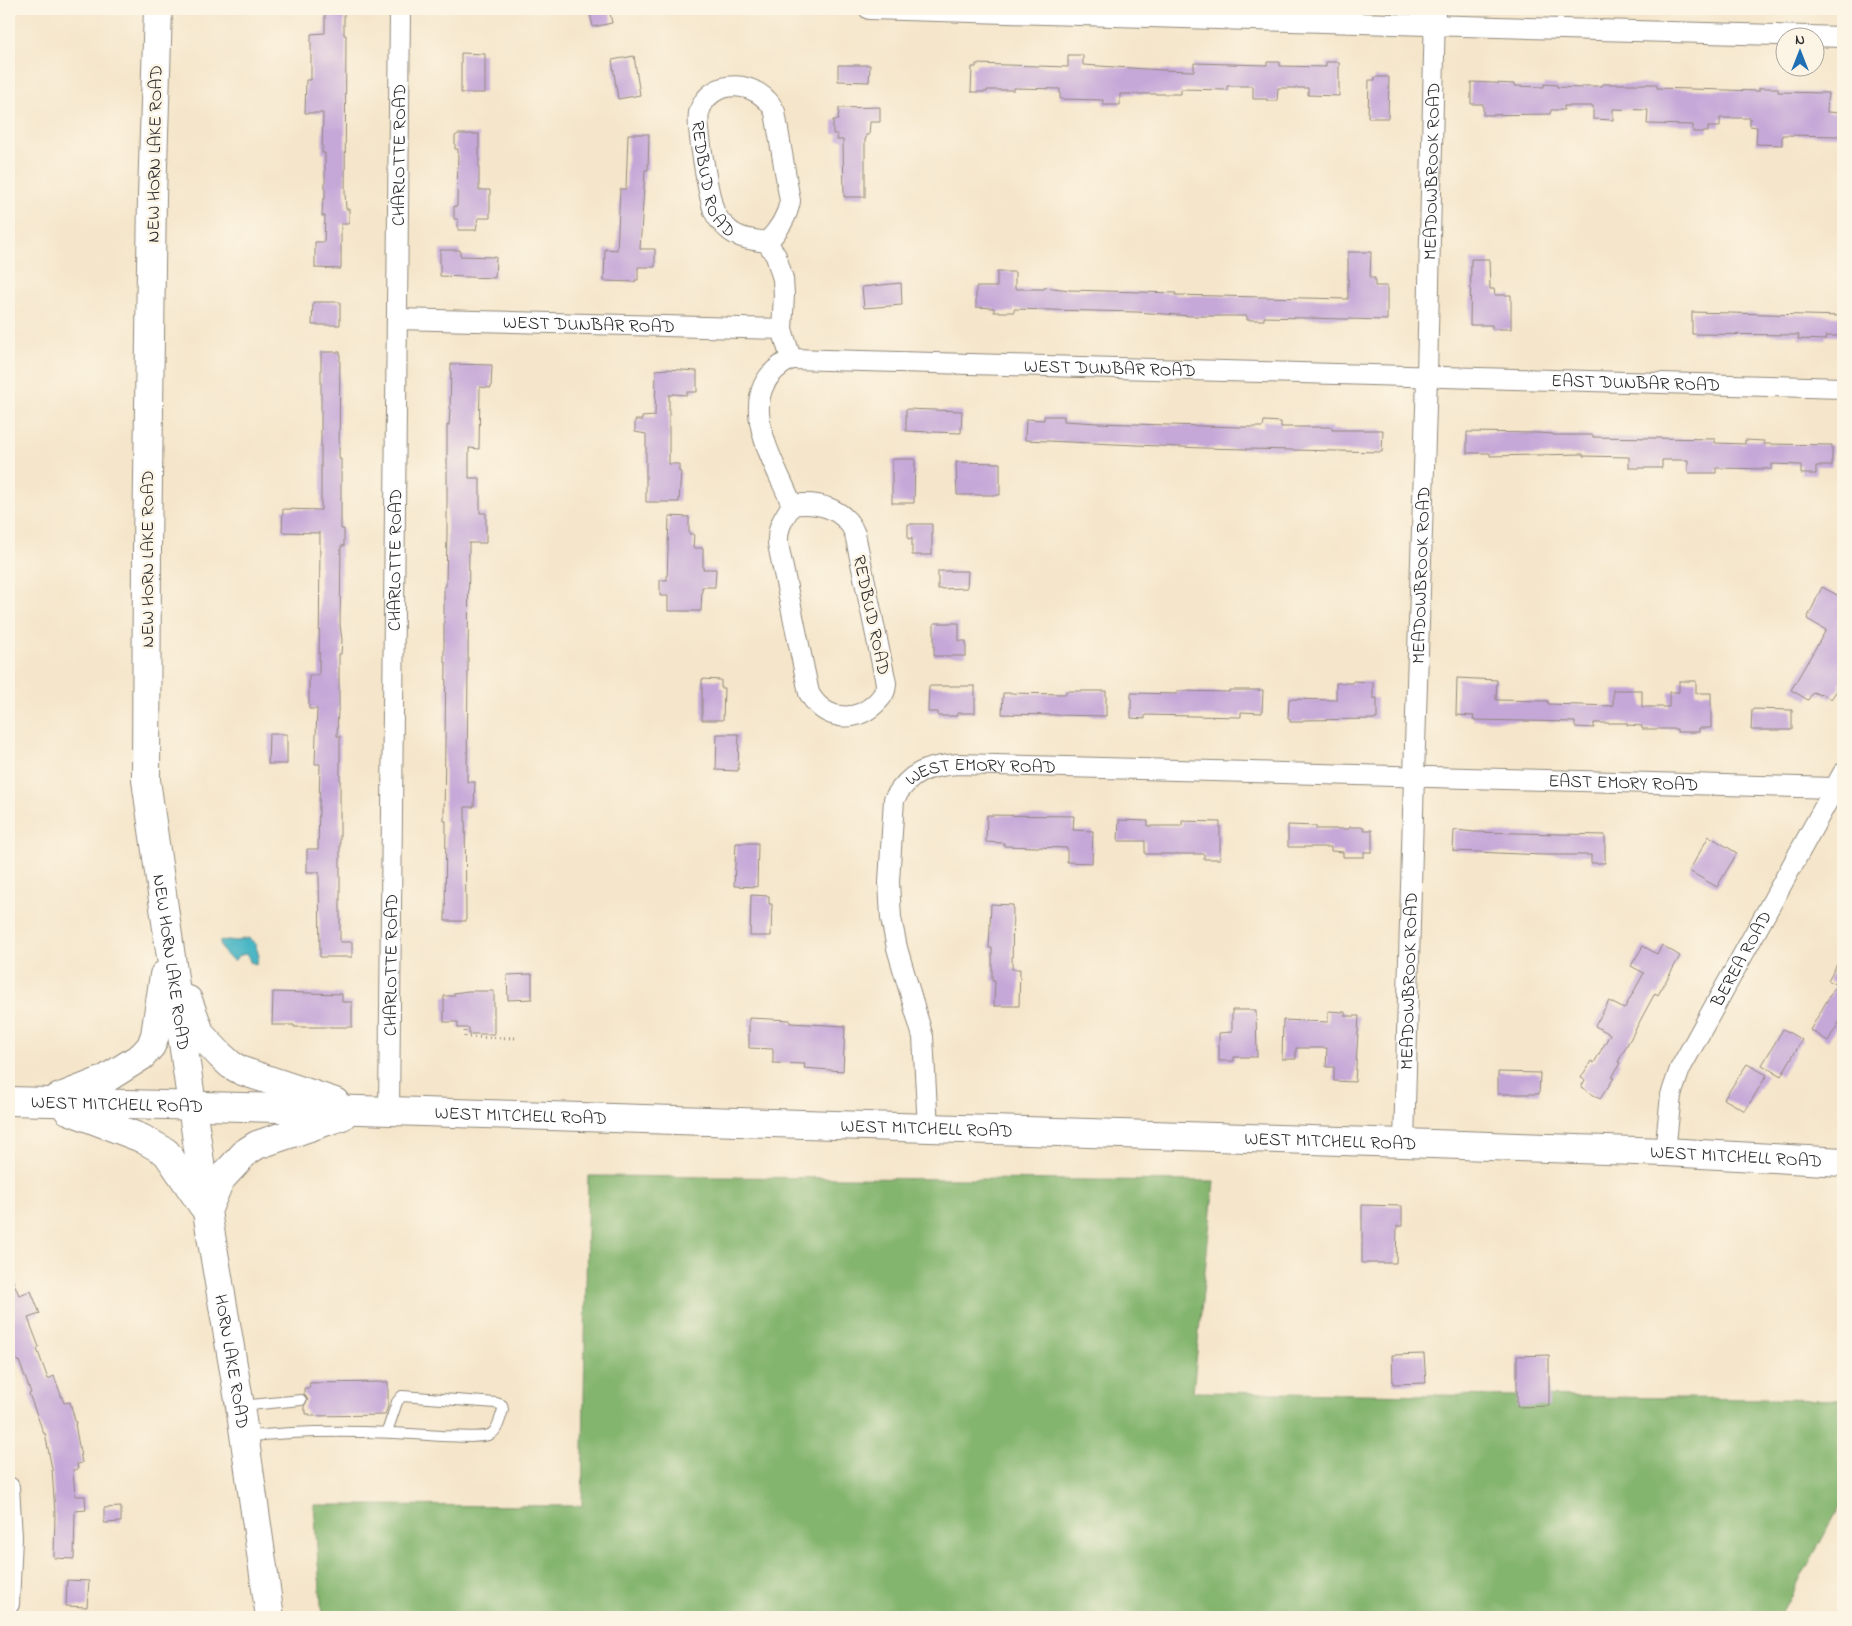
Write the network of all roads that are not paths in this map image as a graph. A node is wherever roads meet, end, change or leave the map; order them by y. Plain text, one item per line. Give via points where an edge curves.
1 (158, 9) edge
2 (400, 9) edge
3 (869, 9) edge
4 (1435, 17) edge
5 (1843, 37) edge
6 (767, 242) junction
7 (397, 319) junction
8 (782, 329) junction
9 (791, 359) junction
10 (1427, 376) junction
11 (1843, 388) edge
12 (792, 505) junction
13 (1414, 776) junction
14 (1839, 780) edge
15 (168, 946) junction
16 (9, 1101) edge
17 (46, 1102) junction
18 (192, 1106) junction
19 (360, 1110) junction
20 (389, 1111) junction
21 (928, 1128) junction
22 (1404, 1143) junction
23 (1665, 1152) junction
24 (1843, 1162) edge
25 (207, 1212) junction
26 (301, 1400) dead end
27 (240, 1406) junction
28 (387, 1432) junction
29 (244, 1437) junction
30 (9, 1488) edge
31 (9, 1604) edge
32 (270, 1617) edge

1 - 15 main road, NEW HORN LAKE ROAD via 152,196 146,780
2 - 7 street, CHARLOTTE ROAD
3 - 4 street
4 - 5 street
4 - 10 street, MEADOWBROOK ROAD
6 - 6 street, REDBUD ROAD via 782,224 790,201 775,112 771,103 753,89 740,86 726,88 706,100 699,114 712,202 719,220 729,231 742,238
6 - 8 street, REDBUD ROAD via 776,256 783,279
7 - 8 street, WEST DUNBAR ROAD
7 - 20 street, CHARLOTTE ROAD
8 - 9 street, REDBUD ROAD
9 - 10 street, WEST DUNBAR ROAD
9 - 12 street via 767,378 759,412 764,442
10 - 11 street, EAST DUNBAR ROAD
10 - 13 street, MEADOWBROOK ROAD
12 - 12 street, REDBUD ROAD via 779,527 777,542 809,693 827,711 853,717 880,700 886,683 856,534 845,517 827,507
13 - 14 street, EAST EMORY ROAD
13 - 21 street, WEST EMORY ROAD via 958,764 938,765 914,775 902,785 894,799 889,900 896,948 923,1037
13 - 22 street, MEADOWBROOK ROAD
14 - 23 street, BEREA ROAD via 1680,1069 1671,1095
15 - 17 main road via 151,1046 142,1056 104,1080
15 - 18 main road, NEW HORN LAKE ROAD
15 - 19 main road via 201,1035 221,1056 242,1071
16 - 17 main road, WEST MITCHELL ROAD
17 - 18 main road, WEST MITCHELL ROAD
17 - 25 main road via 156,1145 166,1152
18 - 19 main road, WEST MITCHELL ROAD
18 - 25 main road, HORN LAKE ROAD
19 - 20 main road, WEST MITCHELL ROAD
19 - 25 main road via 257,1145 246,1152 220,1180
20 - 21 main road, WEST MITCHELL ROAD
21 - 22 main road, WEST MITCHELL ROAD
22 - 23 main road, WEST MITCHELL ROAD
23 - 24 main road, WEST MITCHELL ROAD
25 - 27 main road, HORN LAKE ROAD
26 - 27 lane
27 - 29 main road, HORN LAKE ROAD
28 - 28 lane via 485,1436 495,1430 503,1410 496,1403 402,1396
28 - 29 lane via 282,1432
29 - 32 main road, HORN LAKE ROAD
30 - 31 street via 12,1537

